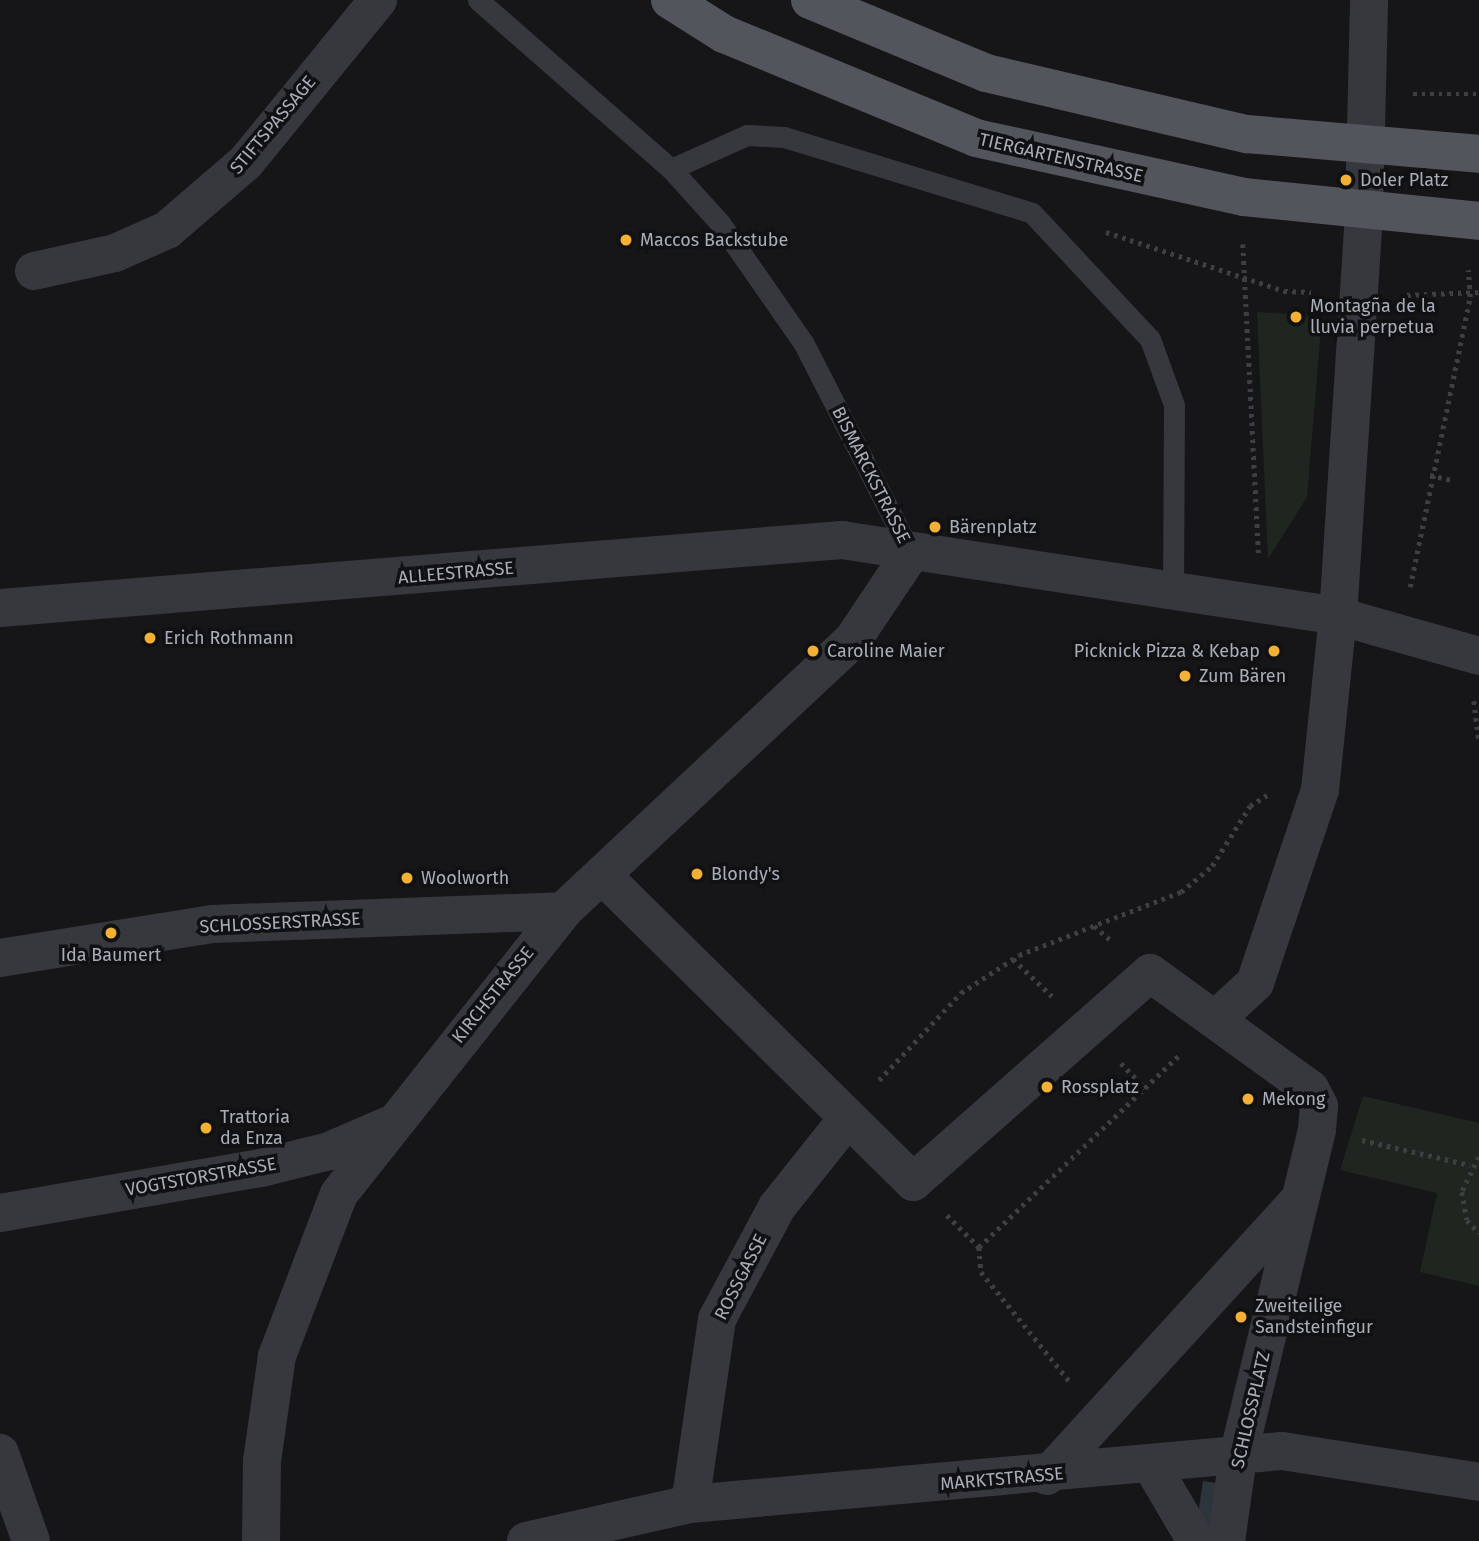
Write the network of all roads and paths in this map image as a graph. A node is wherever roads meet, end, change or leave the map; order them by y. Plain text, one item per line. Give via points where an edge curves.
1 (378, 0) edge
2 (478, 0) edge
3 (670, 0) edge
4 (810, 0) edge
5 (1369, 0) edge
6 (1466, 94) dead end
7 (1479, 94) edge
8 (1365, 148) junction
9 (1479, 154) edge
10 (671, 169) junction
11 (1244, 197) junction
12 (1364, 209) junction
13 (1032, 213) junction
14 (1479, 221) edge
15 (34, 271) dead end
16 (1242, 276) junction
17 (1479, 292) edge
18 (1430, 475) junction
19 (1451, 480) dead end
20 (911, 553) junction
21 (1173, 589) junction
22 (0, 608) edge
23 (1263, 608) junction
24 (1338, 616) junction
25 (1402, 636) junction
26 (1479, 656) edge
27 (1278, 792) dead end
28 (605, 878) junction
29 (563, 911) junction
30 (0, 958) edge
31 (1216, 1019) junction
32 (847, 1119) junction
33 (397, 1122) junction
34 (1317, 1130) junction
35 (1479, 1157) edge
36 (1470, 1165) junction
37 (913, 1182) junction
38 (1301, 1199) junction
39 (0, 1213) edge
40 (1479, 1233) edge
41 (979, 1247) junction
42 (1096, 1414) junction
43 (0, 1452) edge
44 (1238, 1457) junction
45 (1152, 1466) junction
46 (1047, 1476) junction
47 (1479, 1482) edge
48 (690, 1504) junction
49 (1189, 1529) edge
50 (544, 1539) edge
51 (31, 1541) edge
52 (261, 1541) edge
53 (1226, 1541) edge

1 - 15 street, STIFTSPASSAGE via 246,162 167,230 115,253
2 - 10 lane, BISMARCKSTRASSE
3 - 11 main road, TIERGARTENSTRASSE via 724,33 976,138
4 - 8 main road via 986,73 1247,134
5 - 8 street
6 - 7 path
8 - 9 main road
8 - 12 street
10 - 13 lane via 747,135 784,137
10 - 20 lane, BISMARCKSTRASSE via 720,223 804,344
11 - 12 main road, TIERGARTENSTRASSE
11 - 16 path
12 - 14 main road, TIERGARTENSTRASSE
12 - 24 street
13 - 16 path
13 - 21 lane via 1150,339 1174,405
16 - 23 path
17 - 18 path via 1470,297
18 - 19 path
18 - 25 path
20 - 21 street, BISMARCKSTRASSE
20 - 22 street, ALLEESTRASSE via 842,540
20 - 28 street, KIRCHSTRASSE via 852,641
21 - 23 street, BISMARCKSTRASSE
23 - 24 street, BISMARCKSTRASSE
24 - 25 street, BISMARCKSTRASSE
24 - 31 street via 1320,790 1255,983
25 - 26 street, BISMARCKSTRASSE
27 - 32 path via 1250,806 1213,866 1181,892 1019,955 961,993 915,1035
28 - 29 street, KIRCHSTRASSE
28 - 32 street
29 - 30 street, SCHLOSSERSTRASSE via 212,924
29 - 33 street, KIRCHSTRASSE via 474,1016
31 - 34 street, SCHLOSSPLATZ via 1310,1089 1319,1106
31 - 37 street via 1150,973
31 - 41 path
32 - 37 street
32 - 48 street, ROSSGASSE via 777,1207 717,1319
33 - 39 street, VOGTSTORSTRASSE via 329,1152 261,1168
33 - 52 street, KIRCHSTRASSE via 339,1195 292,1306 276,1356 262,1461
34 - 36 path
34 - 38 street, SCHLOSSPLATZ
35 - 36 path
36 - 40 path via 1462,1192 1467,1220
37 - 41 path
38 - 42 street, SCHLOSSPLATZ
38 - 44 street, SCHLOSSPLATZ
41 - 42 path via 981,1272
42 - 46 street, SCHLOSSPLATZ
43 - 51 street
44 - 45 street, MARKTSTRASSE
44 - 47 street, MARKTSTRASSE via 1282,1451
44 - 53 street, SCHLOSSPLATZ
45 - 46 street, MARKTSTRASSE
45 - 49 street
46 - 48 street, MARKTSTRASSE
48 - 50 street, MARKTSTRASSE

